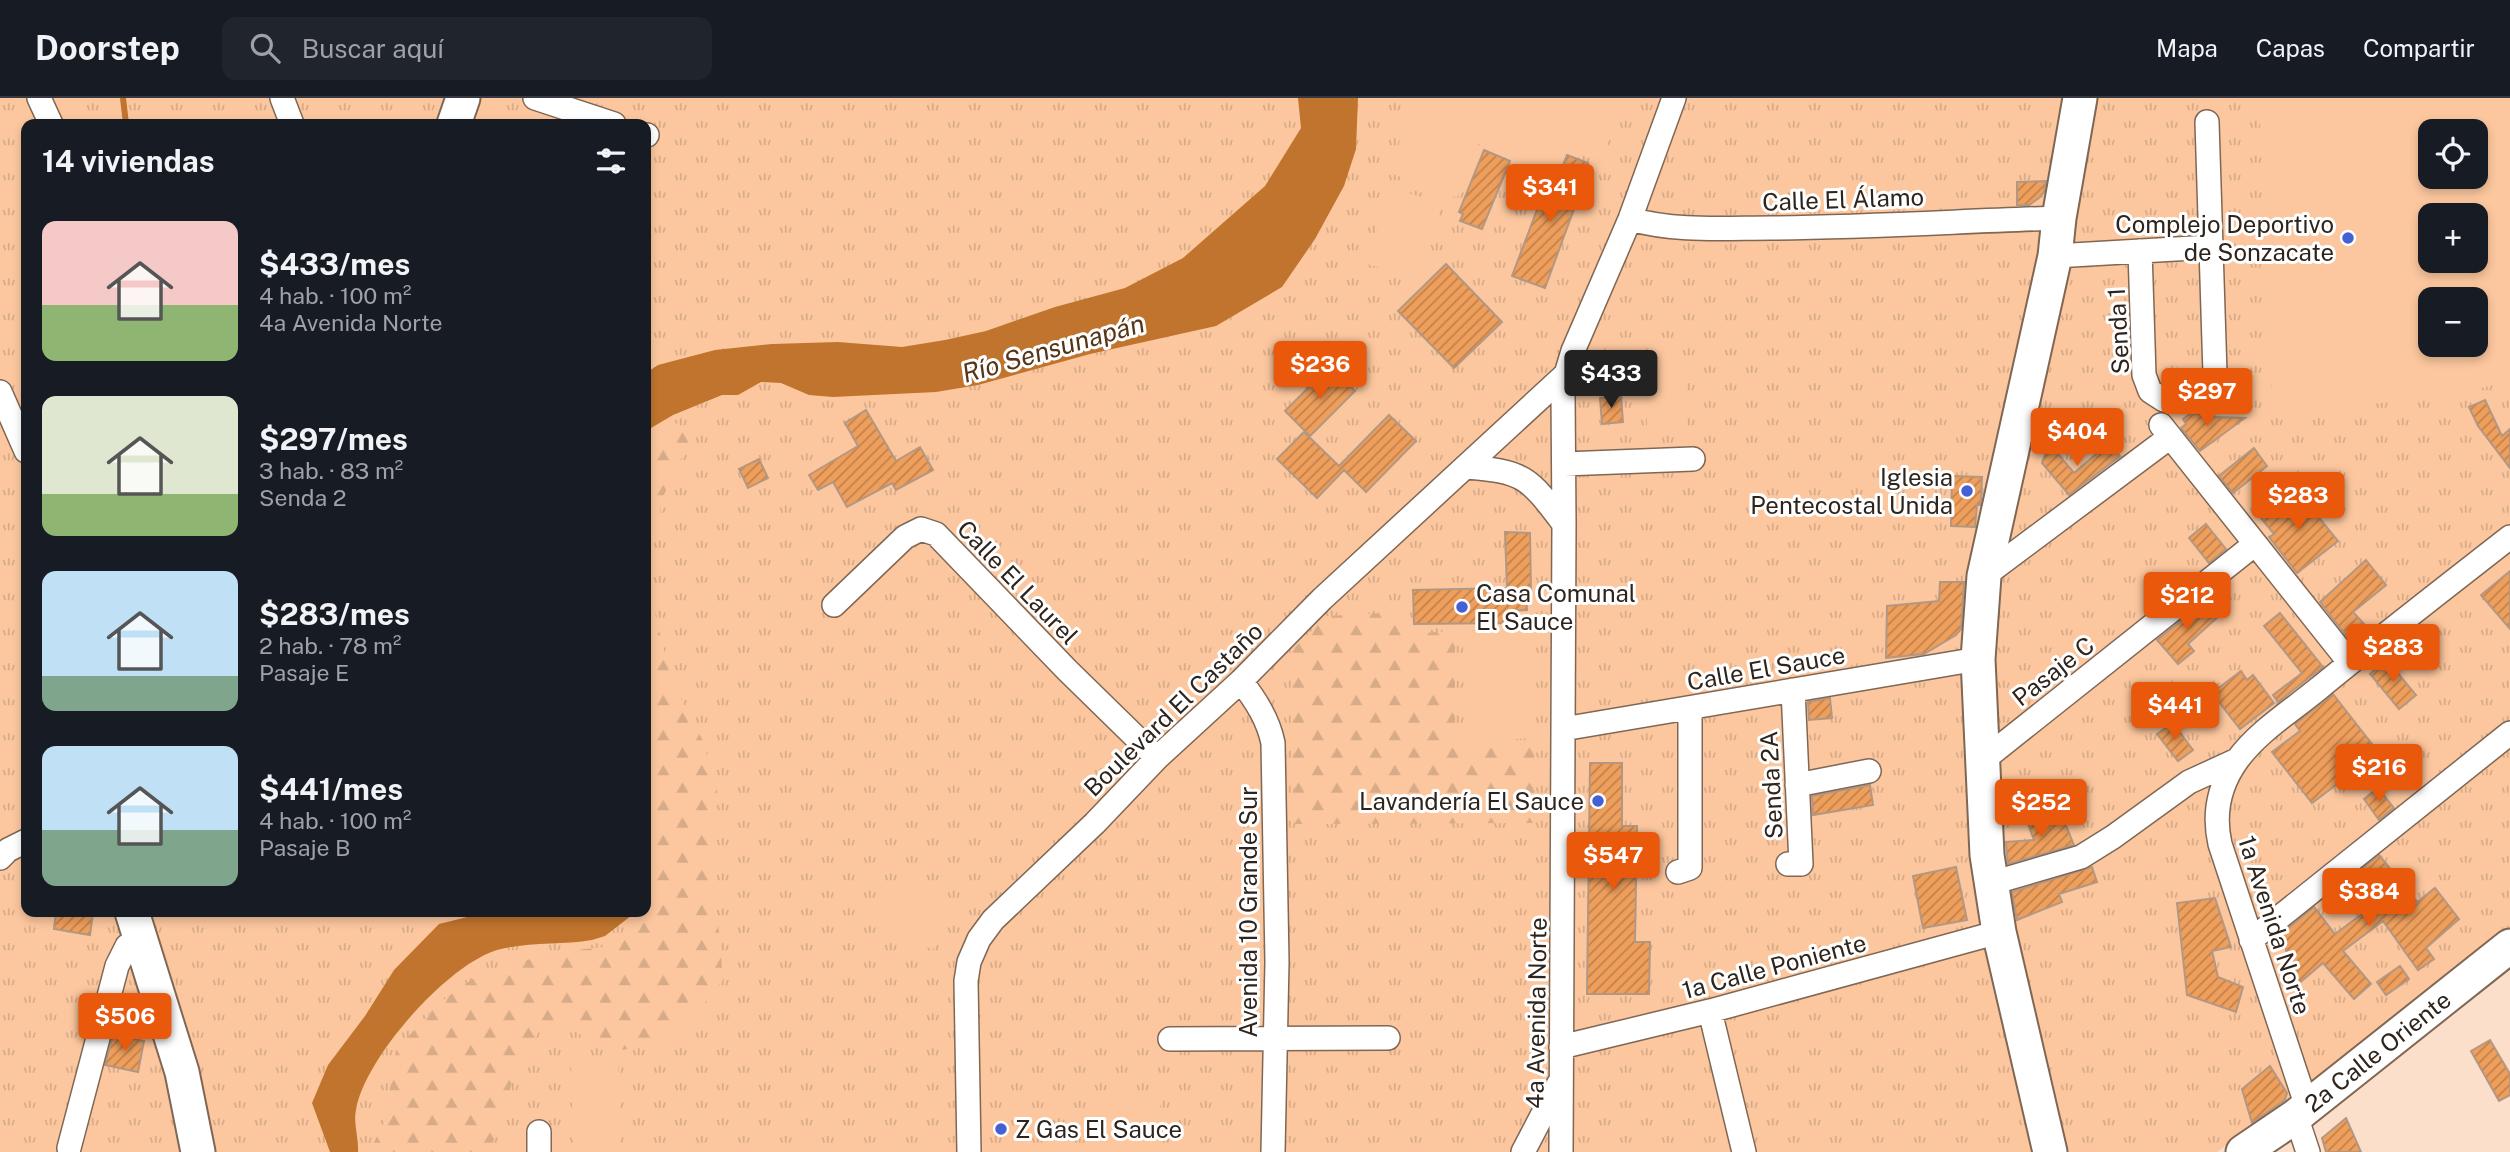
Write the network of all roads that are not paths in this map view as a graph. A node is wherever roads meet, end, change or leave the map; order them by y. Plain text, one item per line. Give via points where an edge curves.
1 (39, 98) edge
2 (282, 98) edge
3 (463, 98) edge
4 (535, 98) edge
5 (1674, 98) edge
6 (2080, 98) edge
7 (49, 119) edge
8 (290, 119) edge
9 (456, 119) edge
10 (599, 119) edge
11 (2207, 122) dead end
12 (2059, 218) junction
13 (1630, 219) junction
14 (2210, 247) junction
15 (2140, 251) junction
16 (2055, 256) junction
17 (1566, 374) junction
18 (0, 392) edge
19 (21, 440) edge
20 (1693, 459) dead end
21 (1564, 464) junction
22 (1465, 467) junction
23 (1564, 524) junction
24 (2510, 537) edge
25 (2255, 544) junction
26 (1984, 576) junction
27 (834, 605) dead end
28 (1978, 659) junction
29 (2350, 663) junction
30 (1241, 681) junction
31 (1793, 690) junction
32 (1690, 708) junction
33 (1563, 729) junction
34 (2510, 733) edge
35 (1157, 758) junction
36 (2238, 760) junction
37 (1982, 761) junction
38 (1869, 771) dead end
39 (1797, 785) junction
40 (21, 844) edge
41 (0, 858) edge
42 (1788, 864) dead end
43 (1678, 872) dead end
44 (1992, 883) junction
45 (136, 924) edge
46 (1999, 932) junction
47 (2251, 940) junction
48 (2510, 946) edge
49 (1710, 1011) junction
50 (1388, 1038) dead end
51 (1170, 1039) dead end
52 (1275, 1039) junction
53 (1561, 1047) junction
54 (1561, 1080) junction
55 (2302, 1112) junction
56 (69, 1148) dead end
57 (198, 1152) edge
58 (970, 1152) edge
59 (1273, 1152) edge
60 (1523, 1152) edge
61 (1560, 1152) edge
62 (1744, 1152) edge
63 (2050, 1152) edge
64 (2243, 1152) edge
65 (2308, 1152) edge

1 - 7 street
2 - 8 street
3 - 9 street
4 - 10 street
5 - 13 street, 4a Avenida Norte
6 - 12 street
11 - 14 street
12 - 13 street, Calle El Álamo via 1699,228 1662,227
12 - 16 street
13 - 17 street, 4a Avenida Norte
14 - 15 street
14 - 15 street, Senda 1 via 2215,374 2208,389 2190,398 2164,400 2150,391 2144,375
15 - 16 street
16 - 26 street
17 - 21 street, 4a Avenida Norte
17 - 22 street, Boulevard El Castaño
18 - 19 street
20 - 21 street
21 - 23 street, 4a Avenida Norte
22 - 23 street via 1524,478
22 - 30 street, Boulevard El Castaño
23 - 33 street, 4a Avenida Norte
24 - 29 street
25 - 26 street via 2165,431
25 - 29 street
25 - 37 street, Pasaje C
26 - 28 street
27 - 35 street, Calle El Laurel via 905,537 921,529 936,534
28 - 31 street, Calle El Sauce
28 - 37 street
29 - 36 street via 2254,741
30 - 35 street, Boulevard El Castaño
30 - 52 street, Avenida 10 Grande Sur via 1260,707 1273,743
31 - 32 street, Calle El Sauce
31 - 39 street, Senda 2A
32 - 33 street, Calle El Sauce
32 - 43 street via 1690,868
33 - 53 street, 4a Avenida Norte
34 - 47 street
35 - 58 street, Boulevard El Castaño via 992,920 979,939 966,981
36 - 44 street via 2189,782 2081,857
36 - 47 street, 1a Avenida Norte via 2221,790 2216,823
37 - 44 street
38 - 39 street
39 - 42 street, Senda 2A via 1801,864
40 - 41 street
44 - 46 street
45 - 56 street via 117,966
45 - 57 street via 182,1072
46 - 49 street, 1a Calle Poniente
46 - 63 street
47 - 55 street, 1a Avenida Norte
48 - 55 street, 2a Calle Oriente
49 - 53 street, 1a Calle Poniente
49 - 62 street
50 - 52 street
51 - 52 street
52 - 59 street, Avenida 10 Grande Sur
53 - 54 street, 4a Avenida Norte
54 - 60 street
54 - 61 street, 4a Avenida Norte
55 - 64 street, 2a Calle Oriente
55 - 65 street, 1a Avenida Norte

